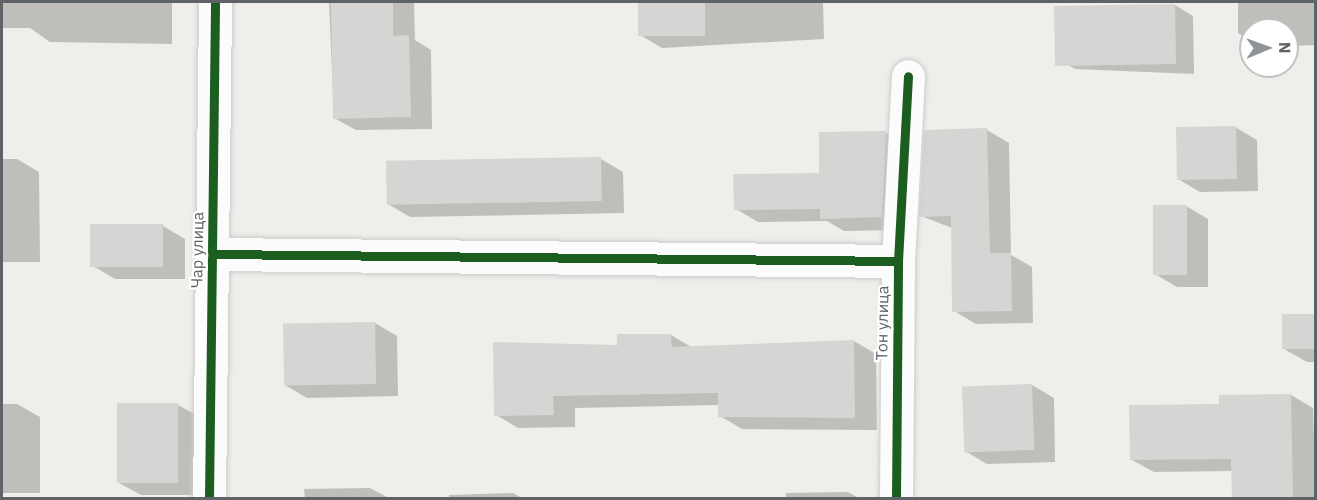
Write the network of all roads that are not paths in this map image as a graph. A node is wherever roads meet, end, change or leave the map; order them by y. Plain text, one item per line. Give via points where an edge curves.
1 (215, 2) edge
2 (908, 76) dead end
3 (212, 254) junction
4 (898, 261) junction
5 (209, 498) edge
6 (896, 498) edge

1 - 3 street, Чар улица
2 - 4 street, Тон улица
3 - 4 street
3 - 5 street, Чар улица
4 - 6 street, Тон улица

